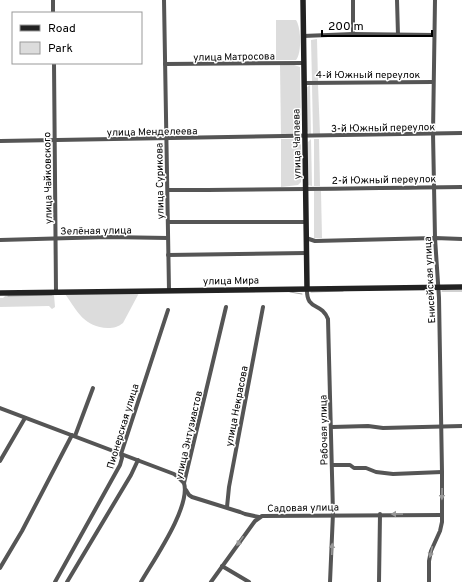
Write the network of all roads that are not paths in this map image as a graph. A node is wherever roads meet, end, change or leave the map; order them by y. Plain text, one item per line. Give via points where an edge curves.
1 (53, 0) edge
2 (164, 0) edge
3 (303, 0) edge
4 (353, 0) edge
5 (397, 0) edge
6 (435, 0) edge
7 (53, 12) edge
8 (354, 34) junction
9 (398, 35) junction
10 (434, 35) junction
11 (303, 36) junction
12 (304, 63) junction
13 (54, 64) edge
14 (165, 64) junction
15 (433, 82) junction
16 (304, 83) junction
17 (433, 133) junction
18 (462, 133) edge
19 (305, 137) junction
20 (167, 139) junction
21 (54, 140) junction
22 (0, 141) edge
23 (434, 187) junction
24 (462, 187) edge
25 (305, 188) junction
26 (168, 190) junction
27 (168, 222) junction
28 (306, 222) junction
29 (168, 238) junction
30 (306, 238) junction
31 (435, 238) junction
32 (56, 239) junction
33 (462, 239) edge
34 (0, 240) edge
35 (306, 253) junction
36 (168, 255) junction
37 (438, 287) junction
38 (462, 287) edge
39 (307, 288) junction
40 (169, 290) junction
41 (56, 292) junction
42 (0, 293) edge
43 (308, 301) junction
44 (304, 304) dead end
45 (226, 307) dead end
46 (263, 307) dead end
47 (168, 310) dead end
48 (93, 388) dead end
49 (0, 408) edge
50 (25, 418) junction
51 (462, 426) edge
52 (332, 427) junction
53 (441, 427) junction
54 (73, 436) junction
55 (120, 454) junction
56 (138, 460) junction
57 (0, 461) edge
58 (332, 465) junction
59 (442, 472) junction
60 (184, 483) junction
61 (185, 490) junction
62 (227, 508) junction
63 (245, 514) junction
64 (380, 514) junction
65 (331, 515) junction
66 (442, 515) junction
67 (259, 517) junction
68 (250, 527) junction
69 (222, 566) junction
70 (0, 568) edge
71 (56, 582) edge
72 (67, 582) edge
73 (140, 582) edge
74 (211, 582) edge
75 (249, 582) edge
76 (330, 582) edge
77 (379, 582) edge
78 (429, 582) edge

1 - 7 street
2 - 14 street, улица Сурикова
3 - 11 main road, улица Чапаева
4 - 8 street
5 - 9 street
6 - 10 street, Енисейская улица
8 - 9 street
8 - 11 street
9 - 10 street
10 - 15 street, Енисейская улица
11 - 12 main road, улица Чапаева
12 - 14 street, улица Матросова
12 - 16 main road, улица Чапаева
13 - 21 street, улица Чайковского
14 - 20 street, улица Сурикова
15 - 16 street, 4-й Южный переулок
15 - 17 street, Енисейская улица
16 - 19 main road, улица Чапаева
17 - 18 street, 3-й Южный переулок
17 - 19 street, 3-й Южный переулок
17 - 23 street, Енисейская улица
19 - 20 street, улица Менделеева
19 - 25 main road, улица Чапаева
20 - 21 street, улица Менделеева
20 - 26 street, улица Сурикова
21 - 22 street, улица Менделеева
21 - 32 street, улица Чайковского
23 - 24 street, 2-й Южный переулок
23 - 25 street, 2-й Южный переулок
23 - 31 street, Енисейская улица
25 - 26 street, 2-й Южный переулок
25 - 28 main road, улица Чапаева
26 - 27 street, улица Сурикова
27 - 28 street
27 - 29 street, улица Сурикова
28 - 30 main road, улица Чапаева
29 - 32 street, Зелёная улица
29 - 36 street, улица Сурикова
30 - 31 street
30 - 35 main road, улица Чапаева
31 - 33 street
31 - 37 street, Енисейская улица
32 - 34 street, Зелёная улица
32 - 41 street, улица Чайковского
35 - 36 street
35 - 39 main road, улица Чапаева
36 - 40 street, улица Сурикова
37 - 38 main road, улица Мира
37 - 39 main road, улица Мира
37 - 53 street, Енисейская улица
39 - 40 main road, улица Мира
39 - 43 street
40 - 41 main road, улица Мира
41 - 42 main road, улица Мира
43 - 44 street
43 - 52 street, Рабочая улица via 325,312 328,319
45 - 60 street, улица Энтузиастов
46 - 62 street, улица Некрасова
47 - 55 street, Пионерская улица
48 - 54 street
49 - 50 street
50 - 54 street
50 - 57 street
51 - 53 street
52 - 53 street
52 - 58 street, Рабочая улица
53 - 59 street, Енисейская улица
54 - 55 street
54 - 70 street
55 - 56 street
55 - 71 street, Пионерская улица via 120,465 112,481
56 - 60 street via 174,474
56 - 72 street
58 - 59 street via 350,465 354,468 393,474
58 - 65 street, Рабочая улица
59 -> 66 street, Енисейская улица
60 - 61 street, улица Энтузиастов
61 - 62 street via 192,497
61 - 73 street, улица Энтузиастов via 175,522
62 - 63 street
63 - 67 street
63 - 68 street
64 - 65 street, Садовая улица
66 -> 64 street, Садовая улица
64 - 77 street
65 - 67 street, Садовая улица
76 -> 65 street, Рабочая улица
66 -> 78 street, Енисейская улица via 429,561
67 - 68 street, Садовая улица
68 -> 69 street, Садовая улица
69 - 74 street, Садовая улица
69 - 75 street

